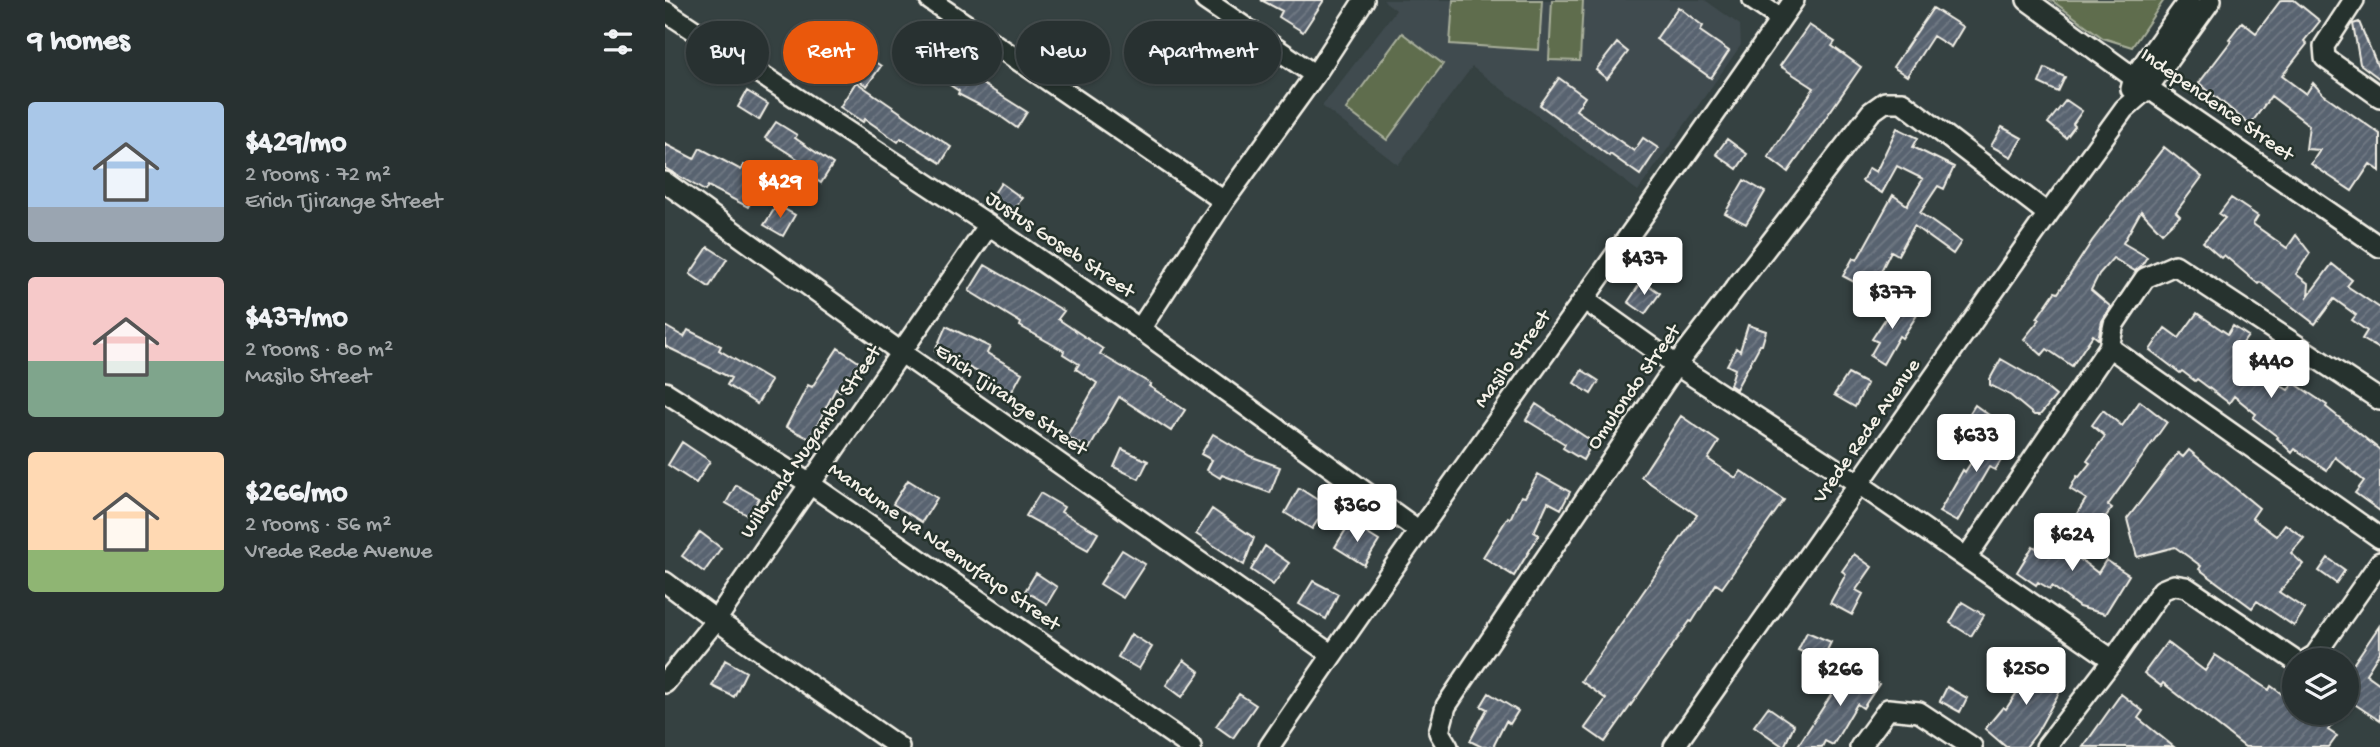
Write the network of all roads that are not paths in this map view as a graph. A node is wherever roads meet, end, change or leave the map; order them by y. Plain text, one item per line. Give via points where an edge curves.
1 (930, 0) edge
2 (1205, 0) edge
3 (1364, 0) edge
4 (1753, 0) edge
5 (1794, 0) edge
6 (2027, 0) edge
7 (2189, 0) edge
8 (2211, 0) edge
9 (2354, 0) edge
10 (665, 11) edge
11 (1781, 19) junction
12 (1314, 75) junction
13 (2141, 82) junction
14 (2380, 97) edge
15 (665, 182) edge
16 (1224, 201) junction
17 (2048, 214) junction
18 (989, 225) junction
19 (2380, 247) edge
20 (1585, 300) junction
21 (1140, 329) junction
22 (2109, 347) junction
23 (902, 353) junction
24 (1676, 365) junction
25 (665, 392) edge
26 (2380, 400) edge
27 (810, 484) junction
28 (1859, 484) junction
29 (1419, 531) junction
30 (2380, 538) edge
31 (1966, 558) junction
32 (2380, 562) edge
33 (665, 582) edge
34 (716, 620) junction
35 (2321, 648) edge
36 (2282, 652) edge
37 (1332, 655) junction
38 (2113, 660) junction
39 (665, 683) edge
40 (899, 747) edge
41 (1192, 747) edge
42 (1269, 747) edge
43 (1448, 747) edge
44 (1674, 747) edge
45 (1860, 747) edge
46 (1972, 747) edge
47 (2046, 747) edge

1 - 16 street
2 - 12 street
3 - 12 street
4 - 11 street
5 - 11 street, Masilo Street
6 - 13 street, Independence Street
7 - 13 street, Vrede Rede Avenue
8 - 13 street, Vrede Rede Avenue
9 - 14 street via 2324,46 2325,58
10 - 18 street, Justus Goseb Street
11 - 20 street, Masilo Street
12 - 16 street
13 - 17 street, Vrede Rede Avenue
13 - 19 street, Independence Street
15 - 23 street, Erich Tjirange Street
16 - 21 street
17 - 24 street, Omulondo Street via 1902,102 1885,102 1871,112
17 - 28 street, Vrede Rede Avenue
18 - 21 street, Justus Goseb Street
18 - 23 street, Wilbrand Nugambo Street
20 - 24 street
20 - 29 street, Masilo Street
21 - 29 street, Justus Goseb Street
22 - 26 street via 2114,324 2145,278 2175,265
22 - 30 street
22 - 31 street
23 - 27 street, Wilbrand Nugambo Street
23 - 37 street, Erich Tjirange Street
24 - 28 street
24 - 43 street, Omulondo Street via 1446,706 1439,732
25 - 27 street, Mandume ya Ndemufayo Street
27 - 34 street, Wilbrand Nugambo Street
27 - 41 street, Mandume ya Ndemufayo Street
28 - 31 street
28 - 44 street, Vrede Rede Avenue
29 - 37 street, Masilo Street
31 - 38 street
32 - 35 street
33 - 34 street
34 - 39 street, Wilbrand Nugambo Street
34 - 40 street
36 - 38 street via 2186,587 2174,585 2162,590
37 - 42 street, Masilo Street
38 - 47 street
45 - 46 street via 1888,709 1919,712

